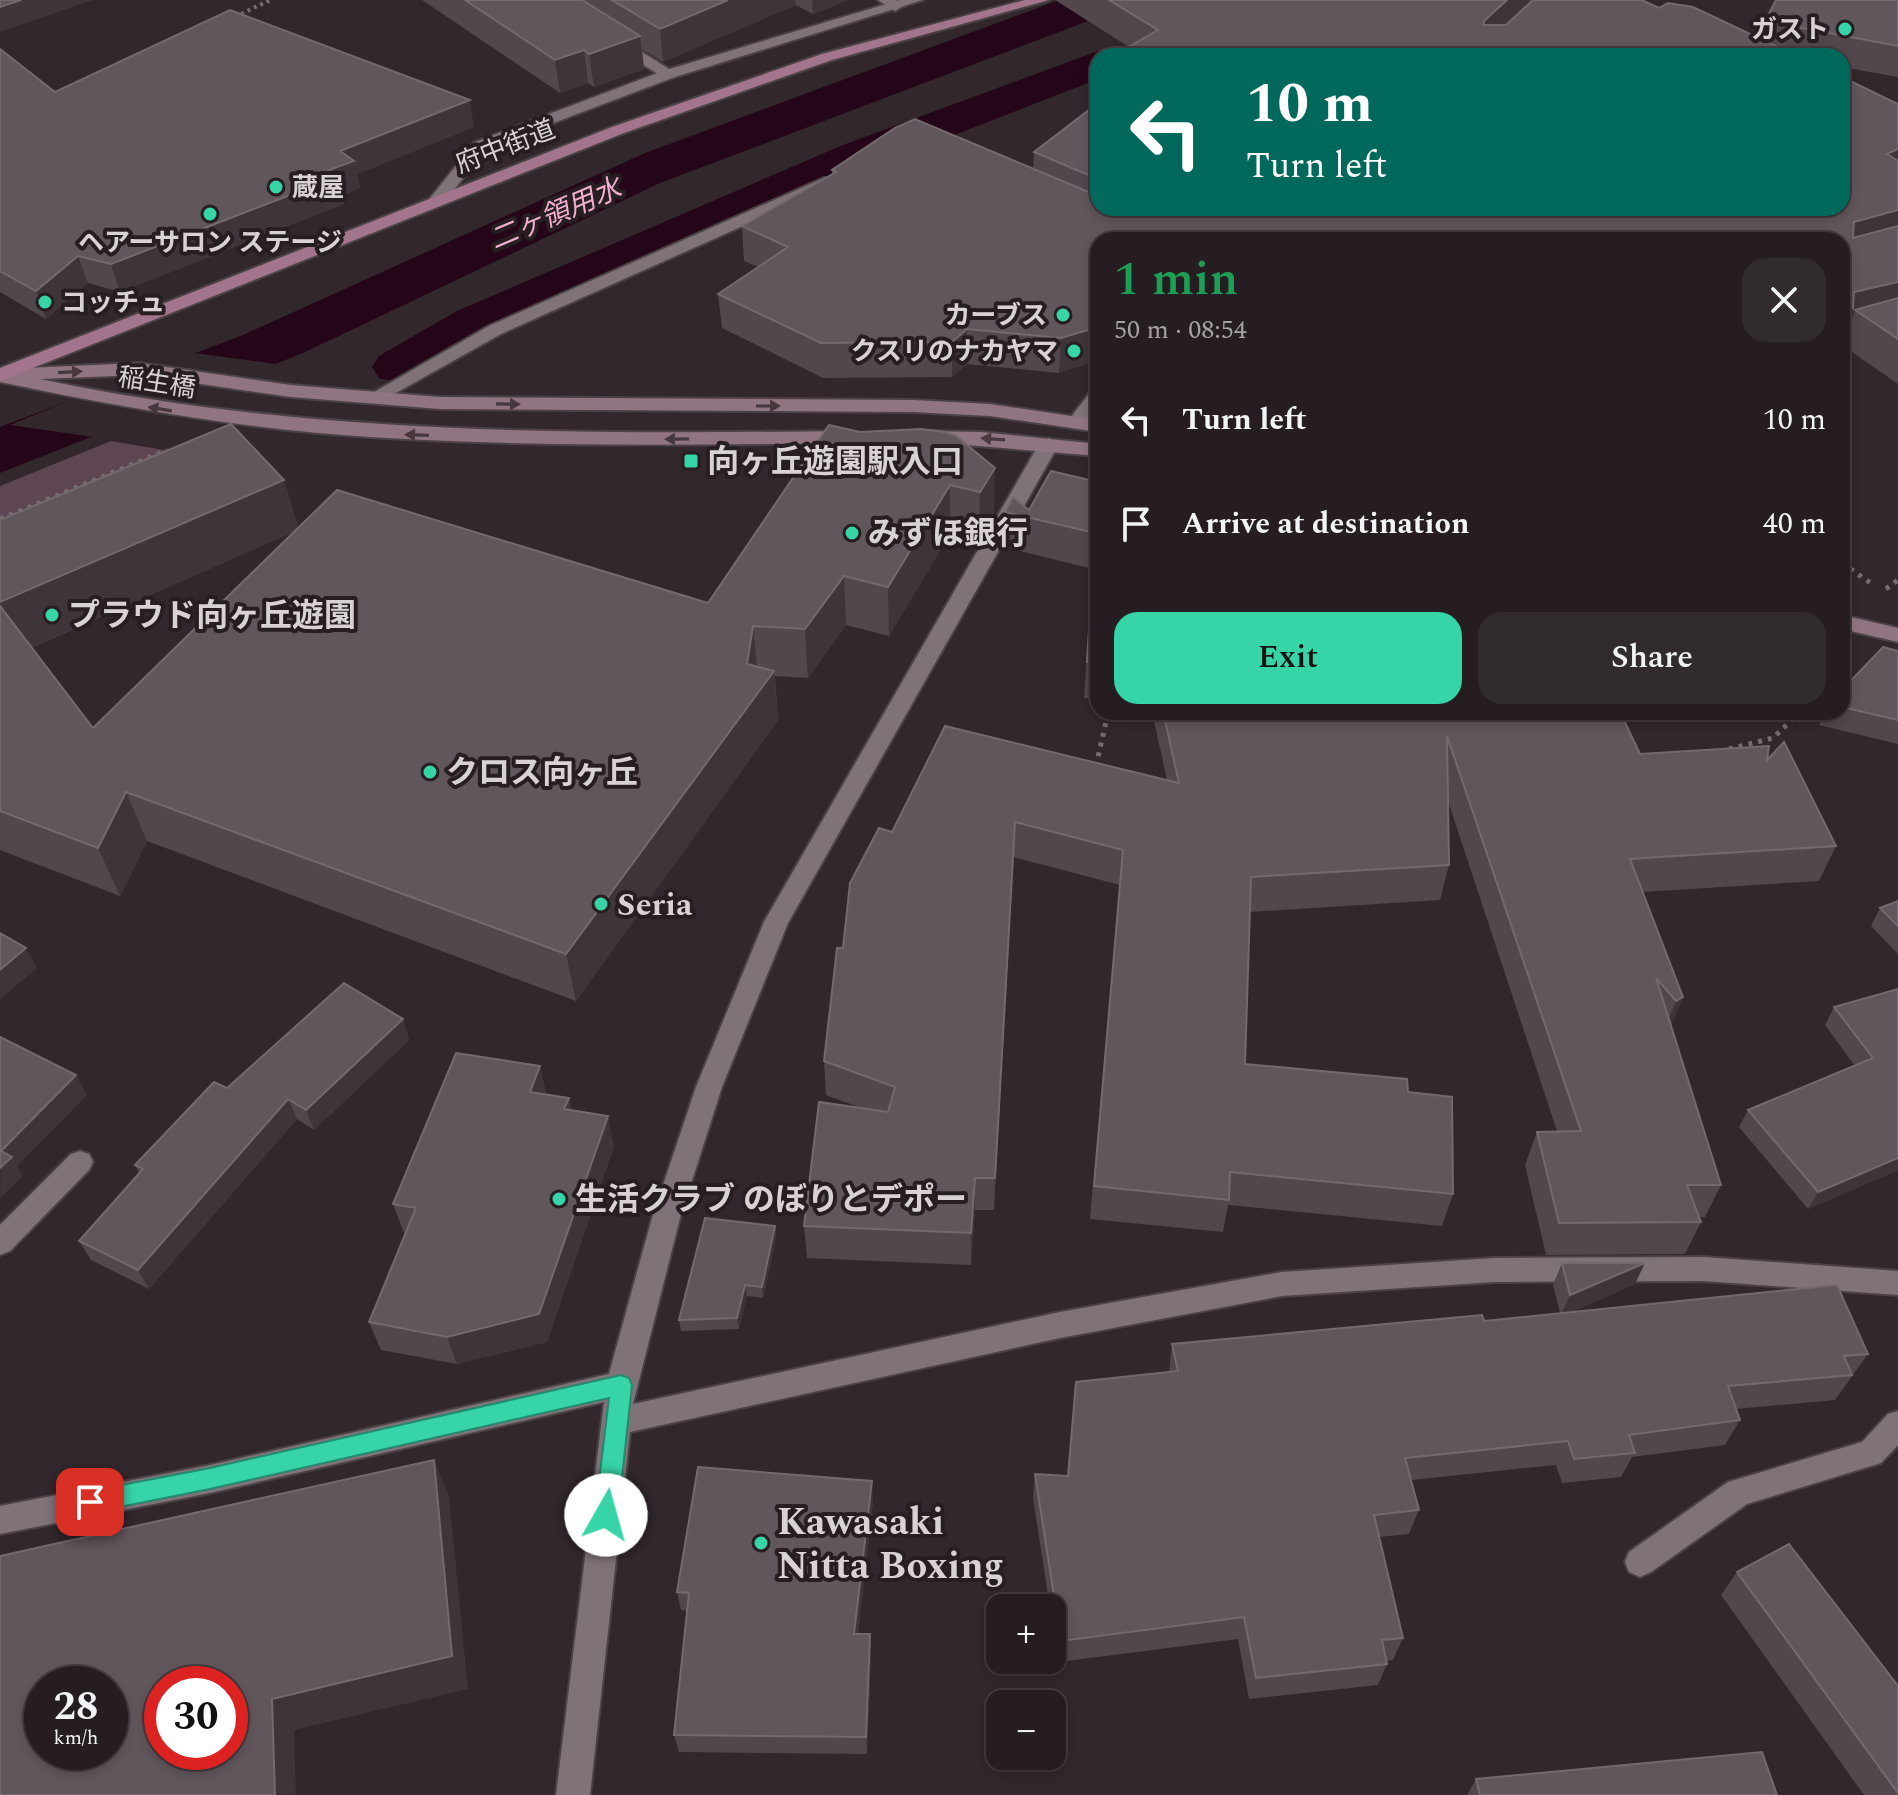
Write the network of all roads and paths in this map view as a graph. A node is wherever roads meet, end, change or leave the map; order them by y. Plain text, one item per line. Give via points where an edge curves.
1 (270, 0) edge
2 (916, 0) edge
3 (1042, 0) edge
4 (890, 3) edge
5 (232, 18) edge
6 (605, 35) edge
7 (669, 74) junction
8 (847, 172) edge
9 (435, 202) junction
10 (1898, 320) edge
11 (1850, 334) edge
12 (0, 376) edge
13 (371, 399) junction
14 (1090, 405) edge
15 (1078, 421) junction
16 (1090, 424) edge
17 (865, 437) edge
18 (912, 437) edge
19 (1049, 444) junction
20 (174, 447) edge
21 (1090, 449) edge
22 (0, 519) edge
23 (1850, 568) edge
24 (1883, 591) dead end
25 (1850, 624) edge
26 (1898, 635) edge
27 (1110, 720) edge
28 (1792, 720) edge
29 (1718, 752) edge
30 (1094, 776) edge
31 (80, 1162) dead end
32 (0, 1243) edge
33 (1898, 1283) edge
34 (621, 1385) junction
35 (617, 1421) junction
36 (1898, 1424) edge
37 (0, 1520) edge
38 (1640, 1562) dead end
39 (573, 1795) edge

1 - 5 path
2 - 4 street
3 - 9 main road, 府中街道 via 827,57 618,130
4 - 7 street
6 - 7 street
7 - 9 street via 481,145
8 - 13 street via 495,330
9 - 12 main road, 府中街道
10 - 11 street
12 -> 13 street, 稲生橋 via 139,369
17 -> 12 street, 稲生橋 via 579,440 410,435 236,421
13 -> 15 street, 稲生橋 via 596,406 913,406
14 - 15 street
15 - 16 street, 稲生橋
19 -> 18 street
19 - 21 street
19 - 34 street via 776,922 695,1130
20 - 22 path
23 - 24 path
25 - 26 street
27 - 30 path
28 - 29 path via 1773,738
31 - 32 street
33 - 35 street via 1689,1269 1494,1270 1282,1284 1045,1328
34 - 35 street
34 - 37 street via 210,1479
35 - 39 street
36 - 38 street via 1871,1453 1739,1492

